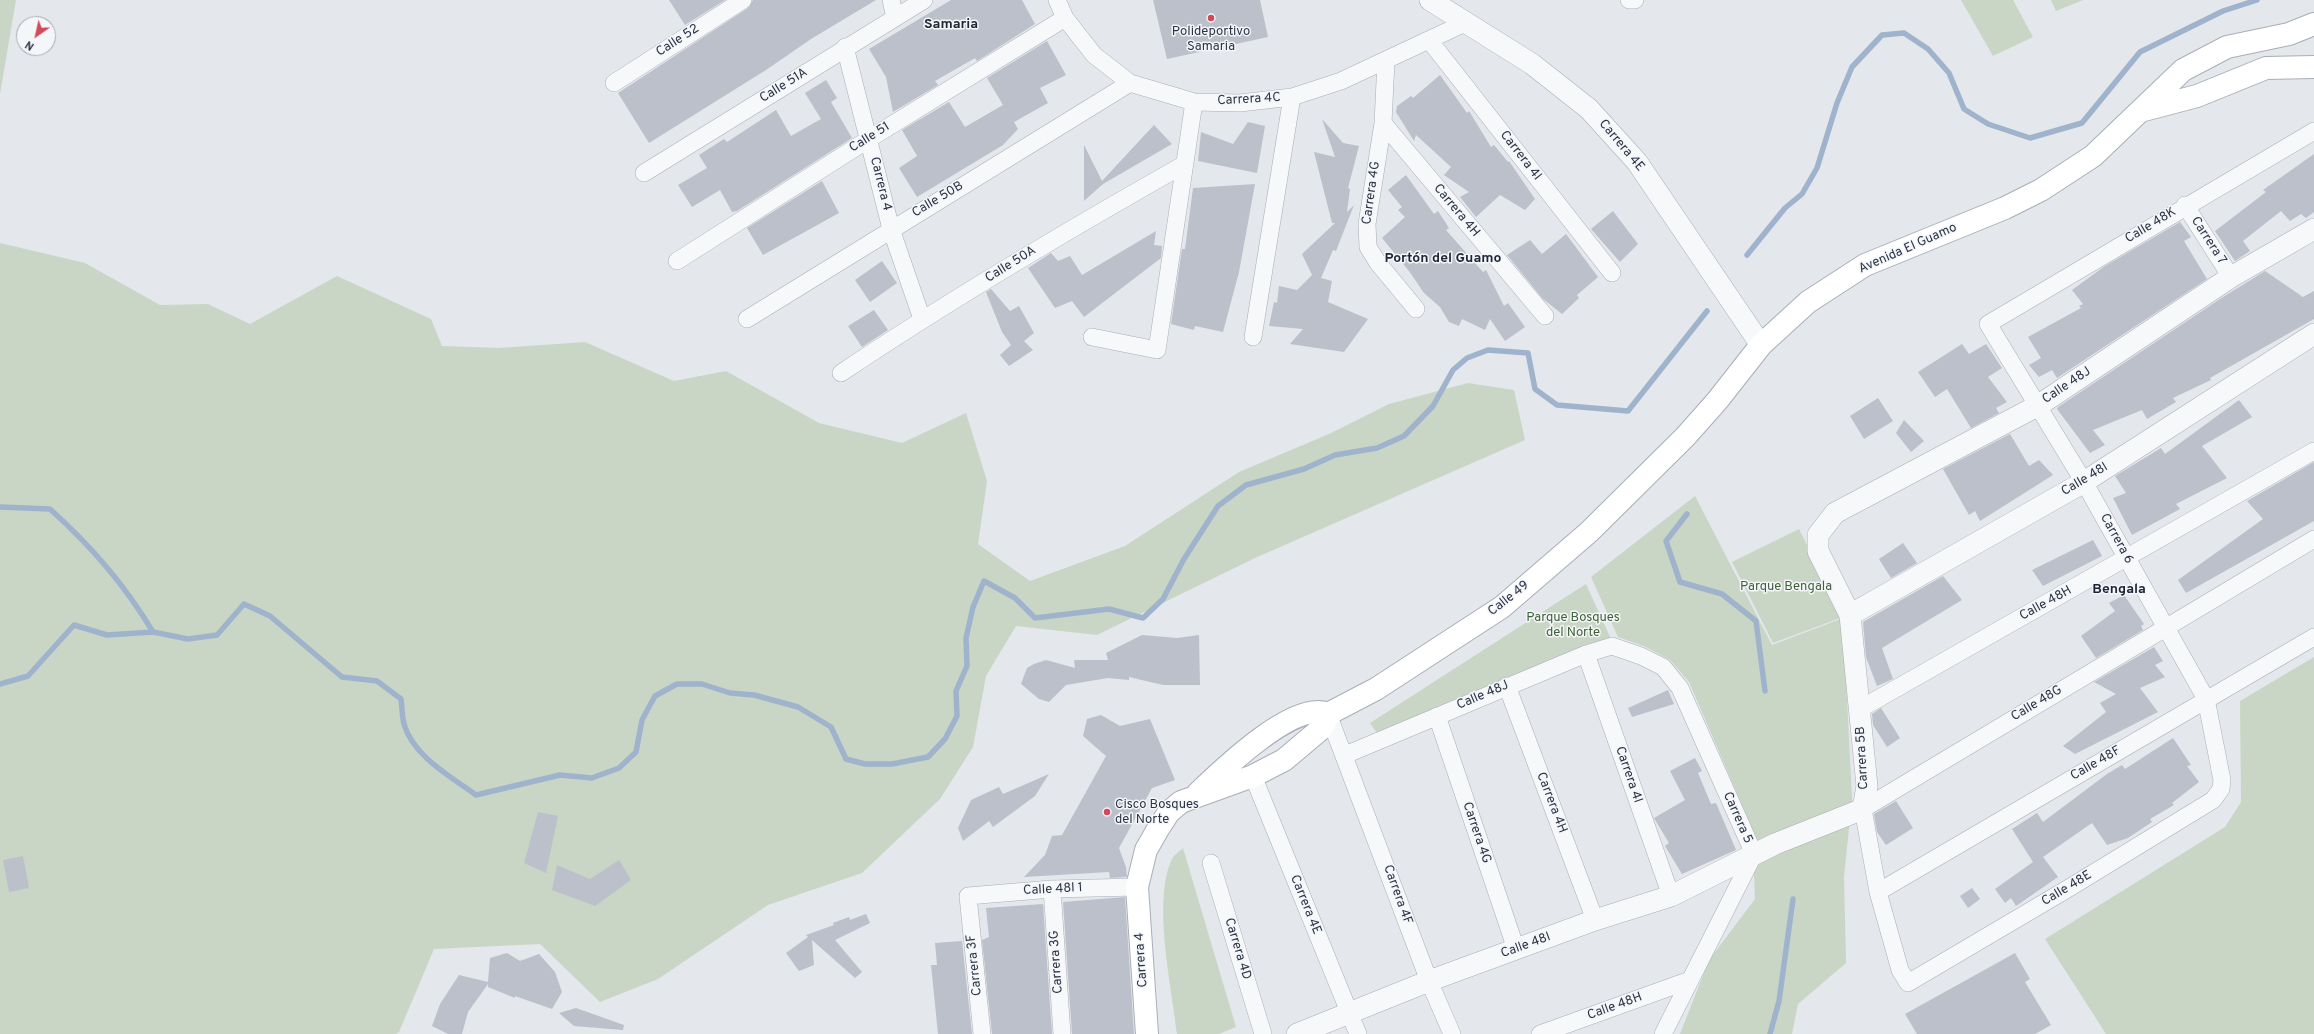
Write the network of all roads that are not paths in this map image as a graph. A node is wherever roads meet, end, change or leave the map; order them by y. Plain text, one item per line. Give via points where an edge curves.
1 (743, 0) edge
2 (891, 0) edge
3 (924, 0) edge
4 (1057, 0) edge
5 (1430, 0) edge
6 (895, 18) junction
7 (1065, 18) junction
8 (1467, 22) junction
9 (2314, 24) edge
10 (1429, 40) junction
11 (845, 47) junction
12 (1386, 61) junction
13 (2314, 67) edge
14 (614, 82) dead end
15 (1130, 83) junction
16 (1292, 98) junction
17 (1194, 102) junction
18 (2143, 110) junction
19 (1383, 123) junction
20 (2314, 130) edge
21 (869, 139) junction
22 (1185, 164) junction
23 (644, 173) dead end
24 (2185, 205) junction
25 (891, 229) junction
26 (2314, 229) edge
27 (677, 261) dead end
28 (1612, 273) dead end
29 (2232, 277) junction
30 (1416, 309) dead end
31 (1545, 316) dead end
32 (747, 319) dead end
33 (922, 319) junction
34 (1988, 324) joint
35 (2314, 334) edge
36 (1092, 337) dead end
37 (1252, 337) dead end
38 (1761, 345) junction
39 (841, 373) dead end
40 (2039, 405) junction
41 (2314, 451) edge
42 (1667, 456) joint
43 (2084, 482) junction
44 (1818, 536) joint
45 (2314, 539) edge
46 (2127, 558) junction
47 (1850, 615) junction
48 (2166, 627) junction
49 (2314, 637) edge
50 (1586, 654) junction
51 (1663, 667) joint
52 (1508, 686) junction
53 (2206, 699) junction
54 (1860, 709) junction
55 (1328, 714) junction
56 (1437, 716) junction
57 (1345, 755) junction
58 (1253, 776) junction
59 (2221, 789) joint
60 (1193, 798) junction
61 (1863, 809) junction
62 (1754, 854) junction
63 (1211, 863) dead end
64 (1137, 887) junction
65 (1052, 889) junction
66 (1878, 892) junction
67 (968, 896) joint
68 (1671, 896) junction
69 (1596, 920) junction
70 (1516, 949) junction
71 (1690, 980) junction
72 (1429, 981) junction
73 (1908, 982) joint
74 (1349, 1013) junction
75 (982, 1034) edge
76 (1062, 1034) edge
77 (1147, 1034) edge
78 (1263, 1034) edge
79 (1297, 1034) edge
80 (1358, 1034) edge
81 (1452, 1034) edge
82 (1540, 1034) edge
83 (1663, 1034) edge

1 - 14 street, Calle 52
2 - 6 street
3 - 6 street, Calle 51A
4 - 7 street, Carrera 4C
5 - 8 street, Carrera 4E
6 - 11 street, Calle 51A
7 - 15 street, Carrera 4C via 1094,55
7 - 21 street, Calle 51
8 - 10 street, Carrera 4C
8 - 38 street, Carrera 4E via 1532,64 1589,109 1637,162
9 - 18 main road, Avenida El Guamo via 2289,34 2227,47 2183,70
10 - 12 street, Carrera 4C
10 - 28 street, Carrera 4I
11 - 21 street, Carrera 4
11 - 23 street, Calle 51A
12 - 16 street, Carrera 4C via 1341,81
12 - 19 street, Carrera 4G
13 - 18 main road, Avenida El Guamo via 2266,68 2197,96
15 - 17 street, Carrera 4C
15 - 25 street, Calle 50B
16 - 17 street, Carrera 4C via 1240,103
16 - 37 street
17 - 22 street
18 - 38 main road, Avenida El Guamo via 2093,156 2041,190 2005,208 1866,265 1808,302
19 - 30 street, Carrera 4G via 1367,224 1368,247
19 - 31 street, Carrera 4H
20 - 24 street, Calle 48K
21 - 25 street, Carrera 4
21 - 27 street, Calle 51
22 - 33 street, Calle 50A via 1047,242
22 - 36 street via 1157,350
24 - 29 street, Carrera 7
24 - 34 street, Calle 48K
25 - 32 street, Calle 50B
25 - 33 street, Carrera 4
26 - 29 street, Calle 48J
29 - 40 street, Calle 48J
33 - 39 street, Calle 50A
34 - 40 street, Carrera 6
35 - 43 street, Calle 48I
38 - 42 main road, Avenida El Guamo via 1717,401
40 - 43 street, Carrera 6
40 - 44 street, Calle 48J via 1835,512
41 - 46 street, Calle 48H
42 - 55 main road, Calle 49 via 1589,532 1502,607 1376,689
43 - 46 street, Carrera 6
43 - 47 street, Calle 48I
44 - 47 street, Carrera 5B via 1818,550
45 - 48 street, Calle 48G
46 - 48 street, Carrera 6
46 - 54 street, Calle 48H
47 - 54 street, Carrera 5B
48 - 53 street, Carrera 6
48 - 61 street, Calle 48G
49 - 53 street, Calle 48F
50 - 51 street, Calle 48J via 1612,646
50 - 52 street, Calle 48J
50 - 68 street, Carrera 4I
51 - 62 street, Carrera 5 via 1680,688
52 - 56 street, Calle 48J
52 - 69 street, Carrera 4H
53 - 59 street, Carrera 6 via 2222,780
53 - 66 street, Calle 48F
54 - 61 street, Carrera 5B via 1867,786
55 - 57 street
55 - 58 main road via 1322,728 1296,752
55 - 60 main road via 1321,711 1300,714 1226,766
56 - 57 street, Calle 48J
56 - 70 street, Carrera 4G
57 - 72 street, Carrera 4F
58 - 60 main road
58 - 74 street, Carrera 4E
59 - 73 street, Calle 48E via 2213,800
60 - 64 main road via 1181,802 1169,812 1158,829 1146,850
61 - 62 street, Calle 48G
61 - 66 street, Carrera 5B
62 - 68 street, Calle 48I
62 - 71 street, Carrera 5
63 - 78 street, Carrera 4D
64 - 65 street, Calle 48I 1
64 - 77 main road, Carrera 4
65 - 67 street, Calle 48I 1
65 - 76 street, Carrera 3G
66 - 73 street, Carrera 5B via 1900,970
67 - 75 street, Carrera 3F
68 - 69 street, Calle 48I
69 - 70 street, Calle 48I
70 - 72 street, Calle 48I
71 - 82 street, Calle 48H
71 - 83 street, Carrera 5
72 - 74 street, Calle 48I
72 - 81 street, Carrera 4F
74 - 79 street, Calle 48I
74 - 80 street, Carrera 4E

